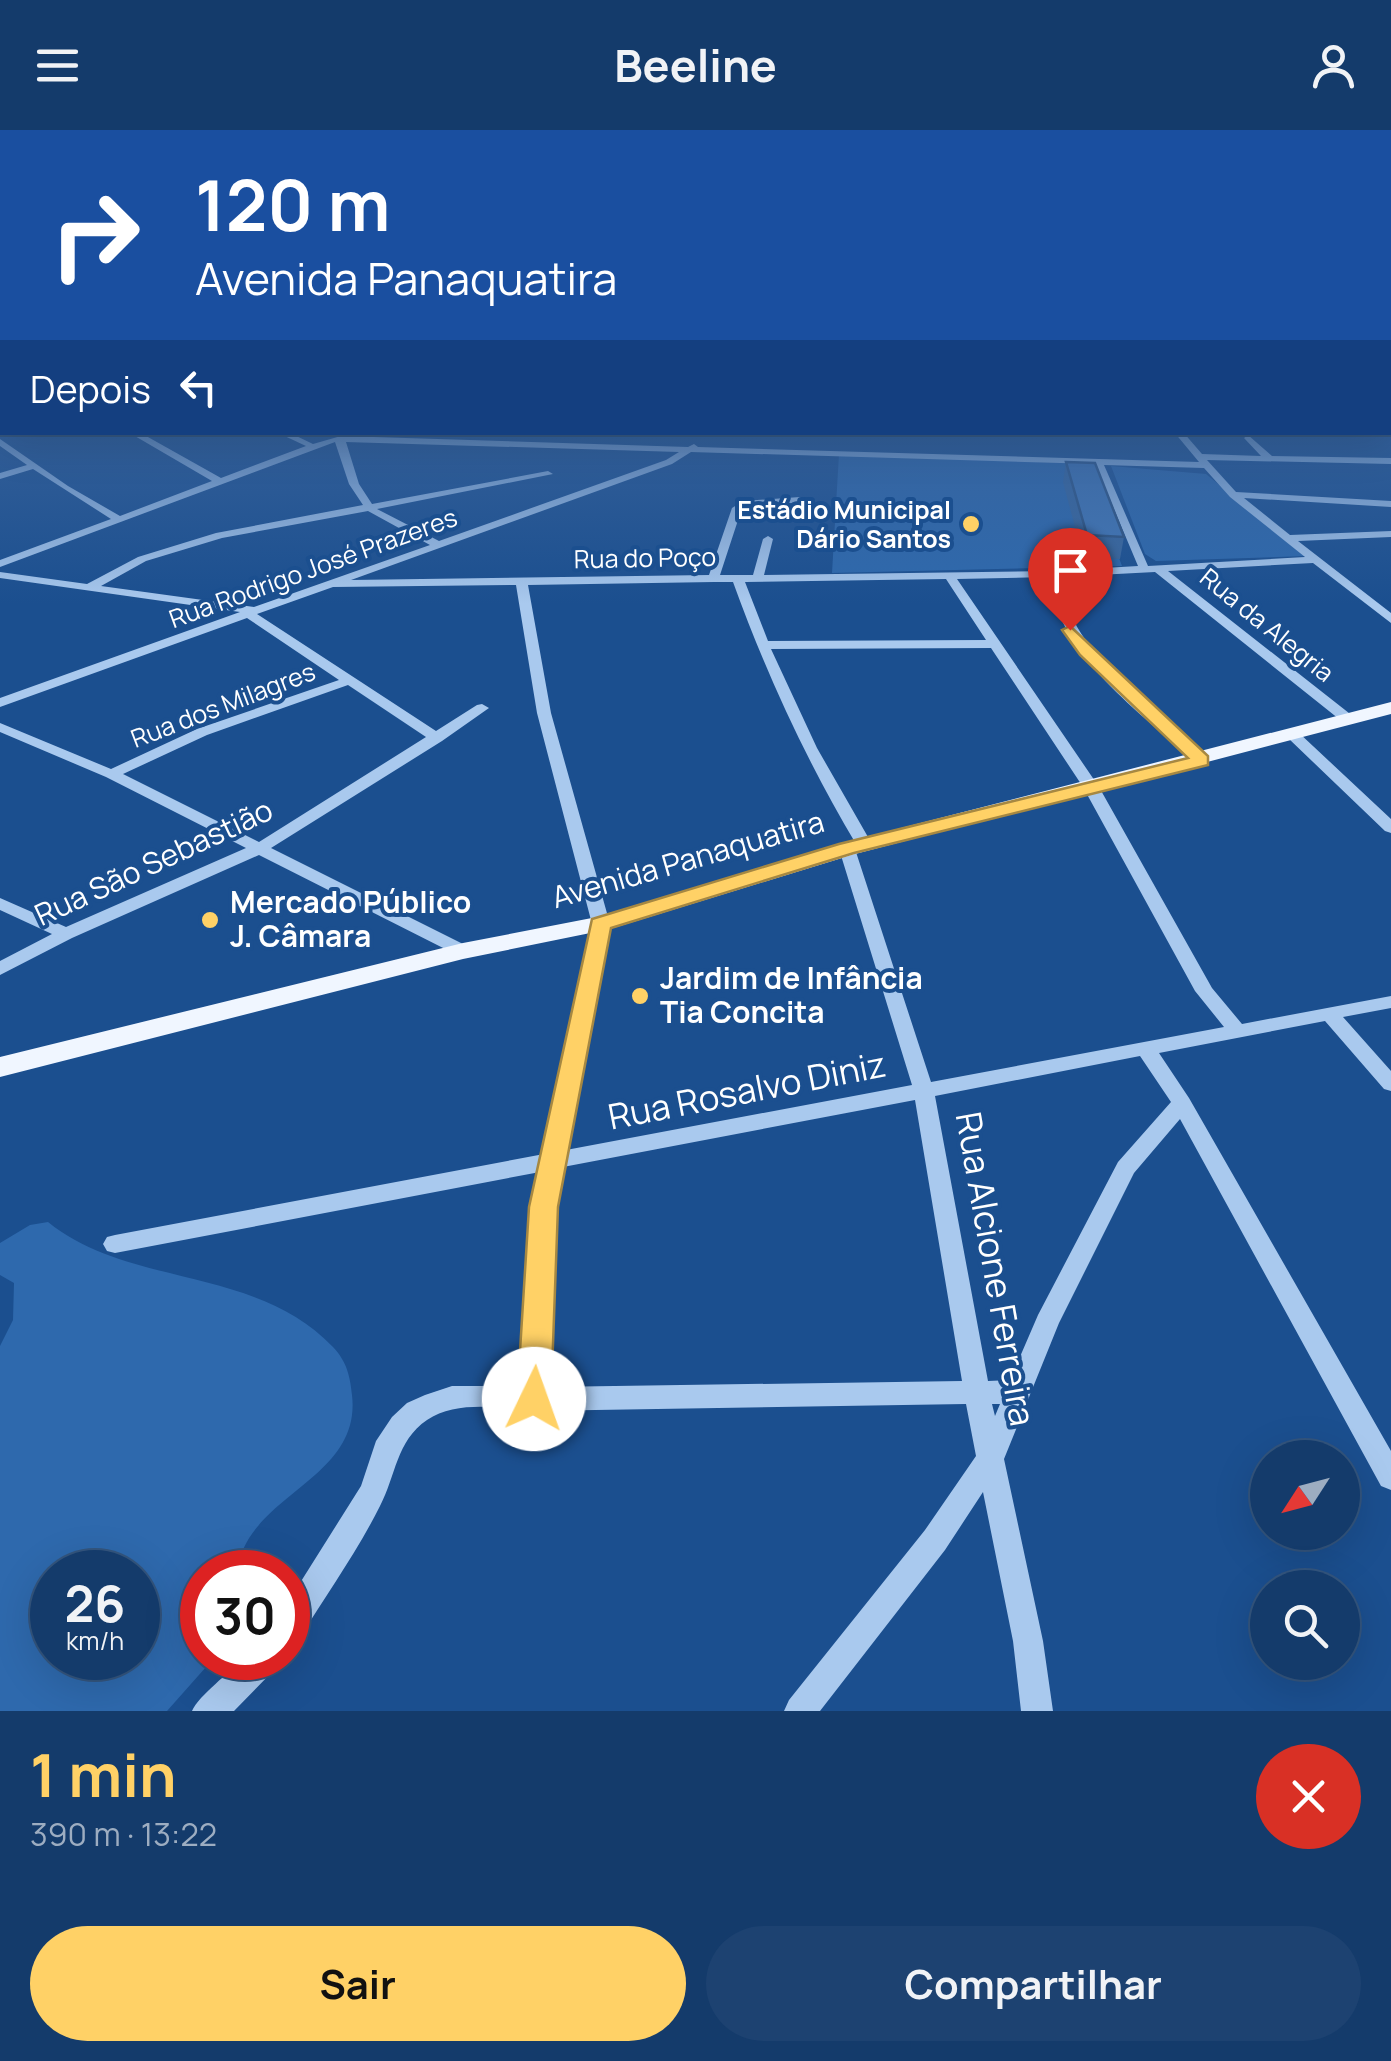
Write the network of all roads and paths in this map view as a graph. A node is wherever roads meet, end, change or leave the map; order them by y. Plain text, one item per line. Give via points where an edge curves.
1 (21, 457) edge
2 (177, 457) edge
3 (282, 457) edge
4 (345, 457) edge
5 (678, 457) edge
6 (977, 457) edge
7 (1199, 457) edge
8 (1268, 457) edge
9 (1271, 460) junction
10 (1098, 461) junction
11 (1202, 461) junction
12 (1391, 461) edge
13 (34, 466) junction
14 (548, 474) dead end
15 (0, 476) edge
16 (220, 481) junction
17 (1233, 494) junction
18 (800, 500) dead end
19 (1391, 504) edge
20 (365, 506) junction
21 (118, 519) junction
22 (1391, 534) edge
23 (768, 538) dead end
24 (1287, 538) junction
25 (441, 546) junction
26 (1314, 560) junction
27 (0, 564) edge
28 (1150, 567) junction
29 (948, 574) junction
30 (1053, 574) junction
31 (0, 575) edge
32 (758, 578) junction
33 (738, 579) junction
34 (714, 580) junction
35 (336, 584) junction
36 (522, 584) junction
37 (90, 587) junction
38 (255, 614) junction
39 (1391, 619) edge
40 (992, 644) junction
41 (762, 645) junction
42 (352, 680) junction
43 (0, 704) edge
44 (482, 708) dead end
45 (1391, 708) edge
46 (1350, 720) junction
47 (0, 727) edge
48 (1293, 735) junction
49 (437, 738) junction
50 (1202, 760) junction
51 (111, 774) junction
52 (1091, 787) junction
53 (1391, 828) edge
54 (855, 847) junction
55 (260, 848) junction
56 (0, 904) edge
57 (600, 924) junction
58 (66, 934) junction
59 (463, 951) junction
60 (0, 968) edge
61 (1391, 1002) edge
62 (1330, 1016) junction
63 (1237, 1030) junction
64 (1147, 1051) junction
65 (0, 1067) edge
66 (1391, 1084) edge
67 (924, 1090) junction
68 (1182, 1103) junction
69 (552, 1162) junction
70 (115, 1244) dead end
71 (1017, 1392) junction
72 (977, 1393) junction
73 (534, 1399) junction
74 (992, 1456) junction
75 (1391, 1477) edge
76 (310, 1593) edge
77 (244, 1680) edge
78 (208, 1711) edge
79 (800, 1711) edge
80 (1037, 1711) edge

1 - 13 street
2 - 16 street
3 - 16 street
4 - 20 street
5 - 25 street, Rua Rodrigo José Prazeres
6 - 10 street
7 - 11 street
8 - 9 street
9 - 11 street
9 - 12 street
10 - 11 street
10 - 28 street
11 - 17 street
13 - 15 street
13 - 21 street
14 - 20 street
16 - 21 street
17 - 19 street
17 - 24 street
18 - 34 street via 736,510
20 - 25 street
20 - 37 street via 185,544
21 - 27 street
22 - 24 street
23 - 32 street
24 - 26 street
25 - 35 street, Rua Rodrigo José Prazeres
26 - 28 street, Rua do Poço
26 - 39 street
28 - 30 street, Rua do Poço
28 - 46 street, Rua da Alegria
29 - 30 street, Rua do Poço
29 - 32 street, Rua do Poço
29 - 40 street
30 - 50 street via 1057,605 1086,652
31 - 37 street
32 - 33 street, Rua do Poço
33 - 34 street, Rua do Poço
33 - 41 street, Rua Alcione Ferreira
34 - 36 street, Rua do Poço
35 - 36 street, Rua do Poço
35 - 38 street, Rua Rodrigo José Prazeres
36 - 57 street via 544,713
37 - 38 street
38 - 42 street
38 - 43 street, Rua Rodrigo José Prazeres
40 - 41 street
40 - 52 street
41 - 54 street, Rua Alcione Ferreira
42 - 49 street
42 - 51 street, Rua dos Milagres via 202,732
44 - 49 street, Rua São Sebastião
45 - 46 main road, Avenida Panaquatira
46 - 48 main road, Avenida Panaquatira
47 - 51 street
48 - 50 main road, Avenida Panaquatira
48 - 53 street
49 - 55 street, Rua São Sebastião
50 - 52 main road, Avenida Panaquatira
51 - 55 street
52 - 54 main road, Avenida Panaquatira
52 - 63 street via 1204,991
54 - 57 main road, Avenida Panaquatira
54 - 67 street, Rua Alcione Ferreira
55 - 58 street, Rua São Sebastião
55 - 59 street
56 - 58 street
57 - 59 main road, Avenida Panaquatira
57 - 69 street
58 - 60 street, Rua São Sebastião
59 - 65 main road, Avenida Panaquatira
61 - 62 street, Rua Rosalvo Diniz
62 - 63 street, Rua Rosalvo Diniz
62 - 66 street
63 - 64 street, Rua Rosalvo Diniz
64 - 67 street, Rua Rosalvo Diniz
64 - 68 street
67 - 69 street, Rua Rosalvo Diniz
67 - 72 street, Rua Alcione Ferreira
68 - 71 street via 1126,1168
68 - 75 street
69 - 70 street, Rua Rosalvo Diniz
69 - 73 street
71 - 72 street
71 - 74 street
72 - 73 street
72 - 74 street, Rua Alcione Ferreira
73 - 76 street via 471,1393 440,1400 409,1418 388,1444 374,1491
74 - 79 street
74 - 80 street, Rua Alcione Ferreira
77 - 78 street

